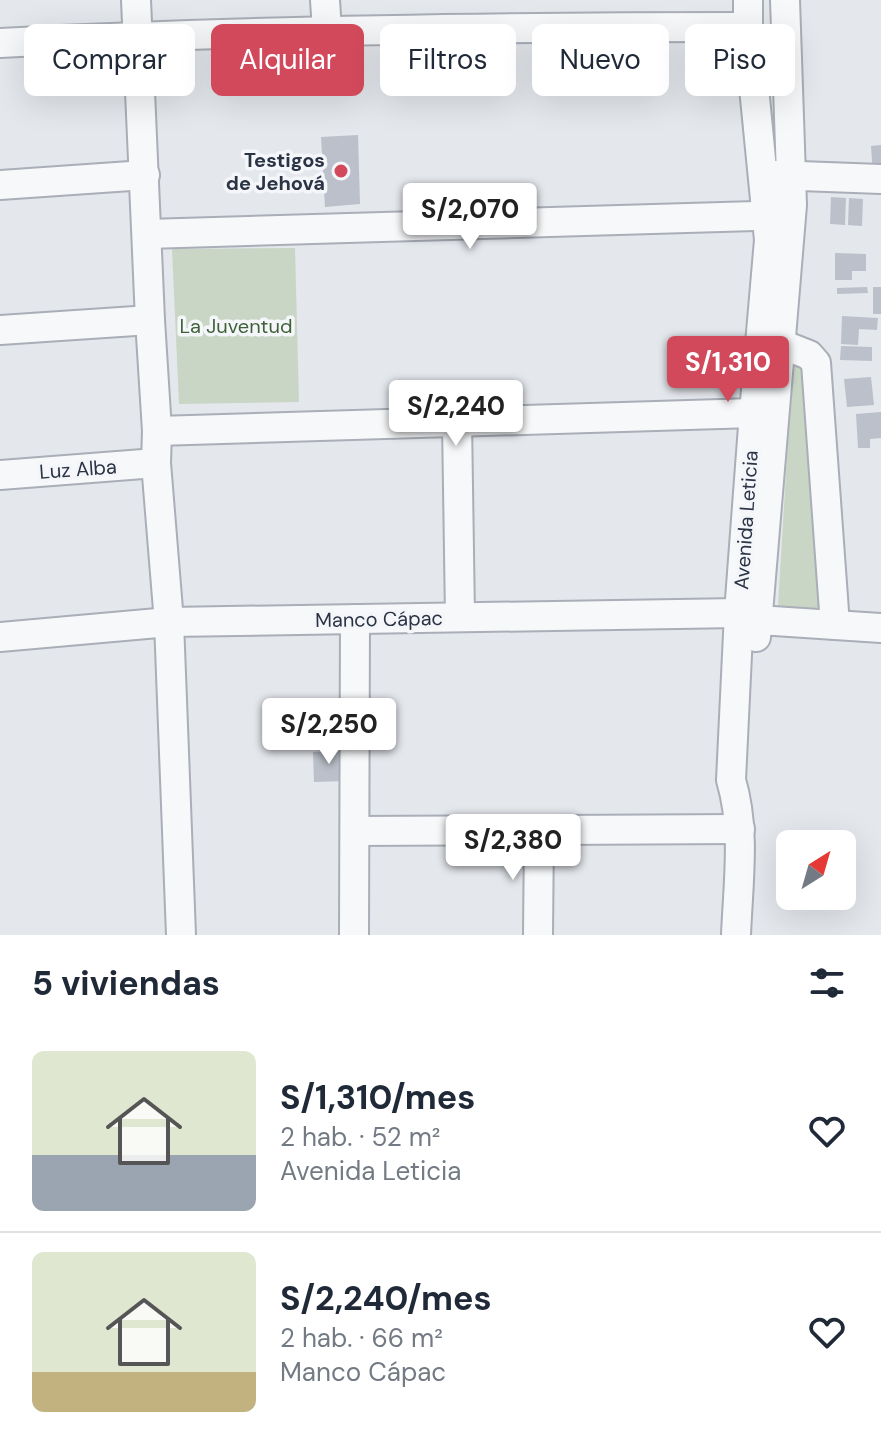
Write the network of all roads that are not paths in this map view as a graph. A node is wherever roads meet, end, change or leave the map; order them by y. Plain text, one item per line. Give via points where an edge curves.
1 (136, 0) edge
2 (325, 0) edge
3 (785, 0) edge
4 (506, 13) edge
5 (748, 13) edge
6 (137, 24) edge
7 (327, 24) edge
8 (364, 27) edge
9 (24, 42) edge
10 (0, 43) edge
11 (141, 96) edge
12 (145, 175) junction
13 (764, 175) junction
14 (792, 176) junction
15 (881, 179) edge
16 (0, 185) edge
17 (780, 216) junction
18 (147, 234) junction
19 (150, 320) junction
20 (0, 330) edge
21 (781, 344) junction
22 (754, 413) junction
23 (457, 422) junction
24 (157, 431) junction
25 (156, 463) junction
26 (0, 475) edge
27 (748, 616) junction
28 (460, 617) junction
29 (355, 619) junction
30 (169, 622) junction
31 (835, 625) junction
32 (881, 628) edge
33 (0, 637) edge
34 (740, 829) junction
35 (539, 830) junction
36 (355, 831) junction
37 (181, 935) edge
38 (354, 935) edge
39 (538, 935) edge
40 (736, 935) edge

1 - 6 street
2 - 7 street
3 - 14 street, Avenida Leticia
4 - 5 street
4 - 8 street
5 - 13 street, Avenida Leticia
9 - 10 street
11 - 12 street
12 - 16 street
12 - 18 street
13 - 14 street
13 - 17 street, Avenida Leticia
14 - 15 street
14 - 17 street, Avenida Leticia
17 - 18 street
17 - 21 street, Avenida Leticia
17 - 22 street, Avenida Leticia via 769,240
18 - 19 street
19 - 20 street
19 - 24 street
21 - 27 street, Avenida Leticia
21 - 31 street via 816,363
22 - 23 street
22 - 27 street, Avenida Leticia
23 - 24 street
23 - 28 street
24 - 25 street
25 - 26 street, Luz Alba
25 - 30 street
27 - 28 street, Manco Cápac
27 - 31 street, Manco Cápac
27 - 34 street, Avenida Leticia via 731,780
28 - 29 street, Manco Cápac
29 - 30 street, Manco Cápac
29 - 36 street
30 - 33 street, Manco Cápac
30 - 37 street
31 - 32 street, Manco Cápac
34 - 35 street
34 - 40 street, Avenida Leticia
35 - 36 street
35 - 39 street
36 - 38 street

